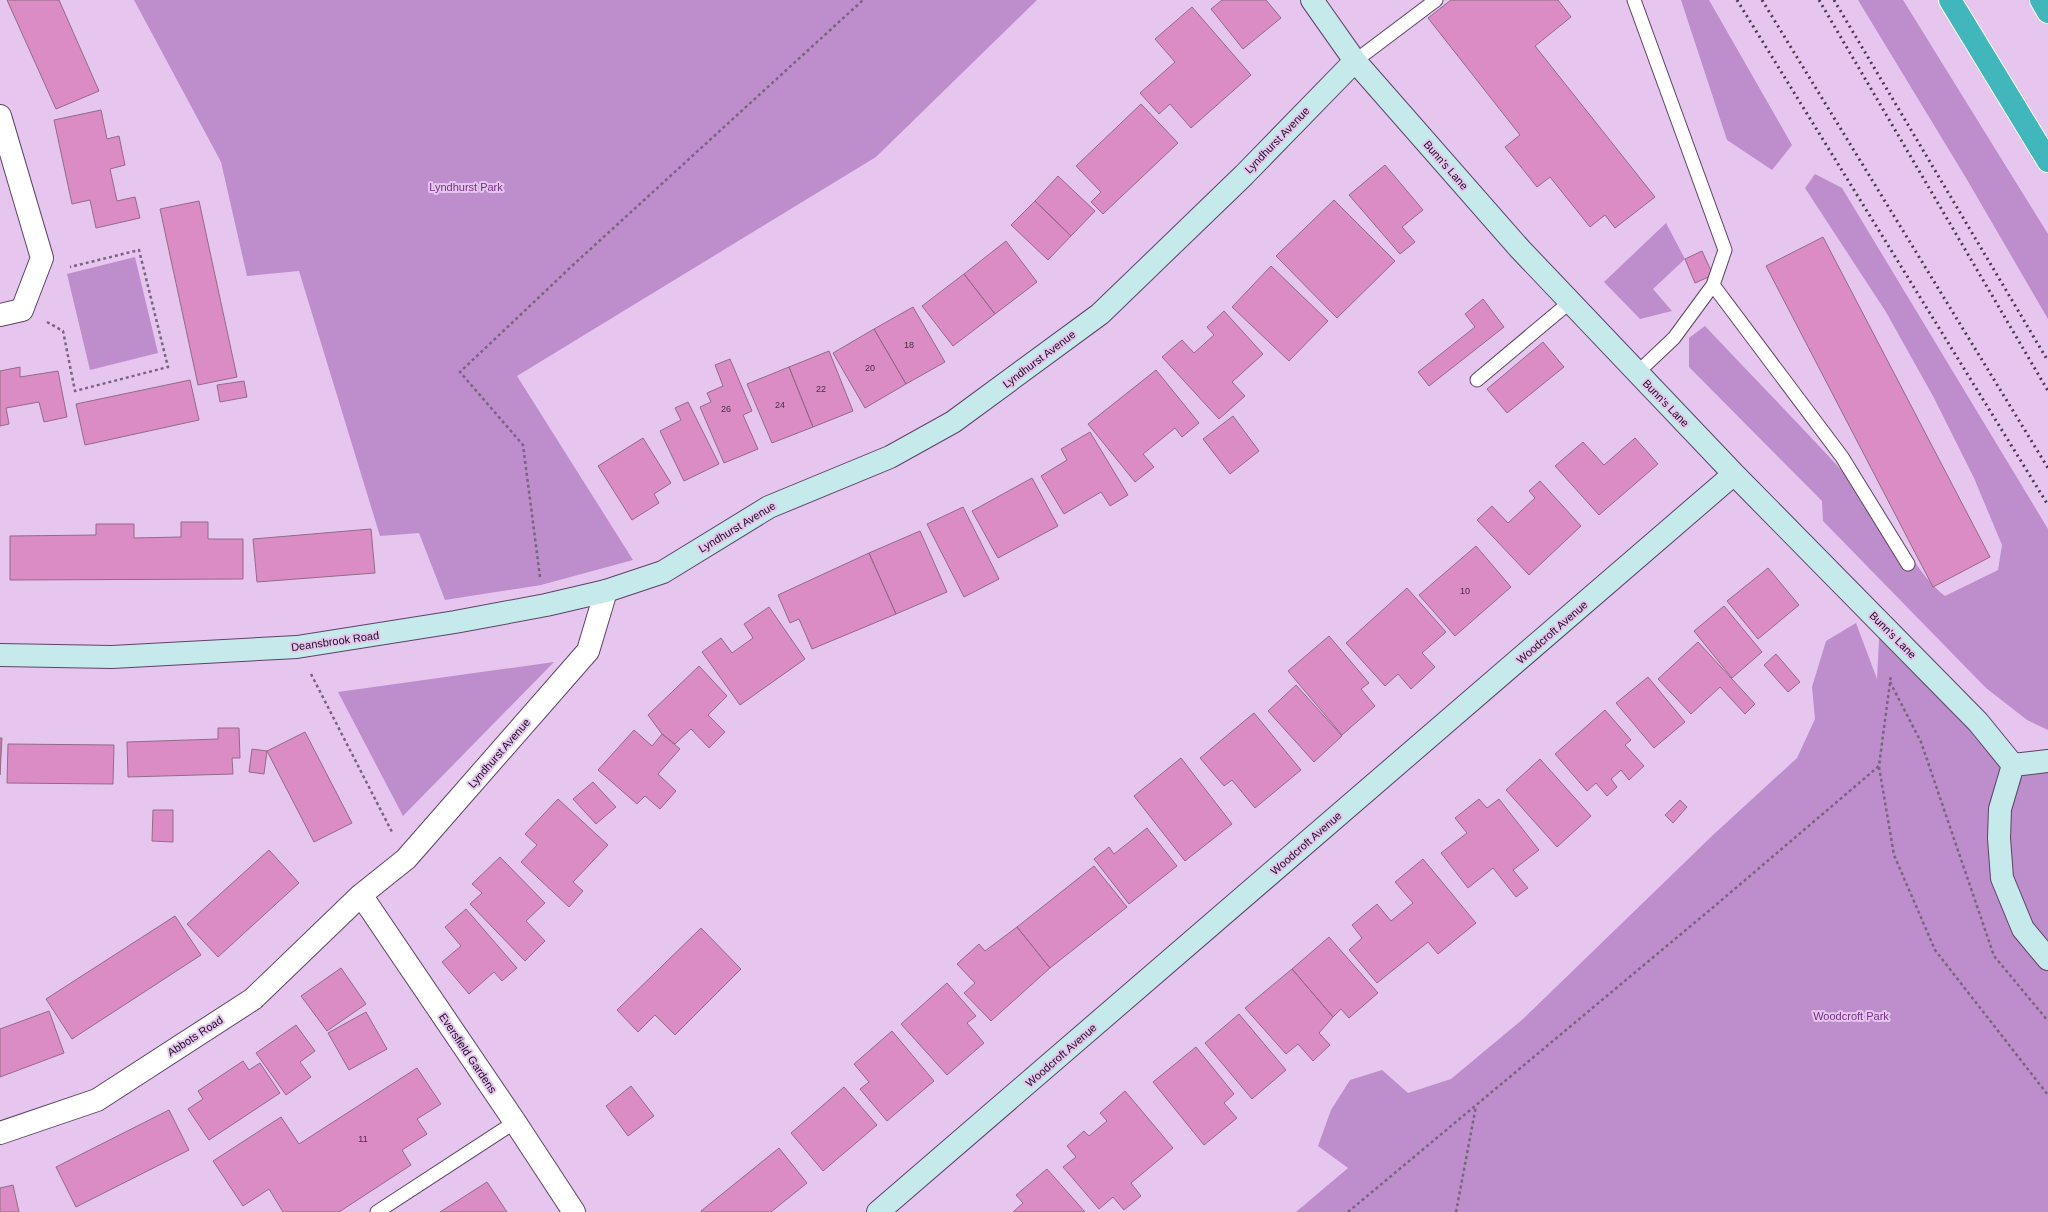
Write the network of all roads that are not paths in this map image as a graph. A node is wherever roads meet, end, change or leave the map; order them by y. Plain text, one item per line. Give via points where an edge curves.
1 (1312, 0) edge
2 (1436, 0) edge
3 (1634, 0) edge
4 (1950, 0) edge
5 (2041, 0) edge
6 (2048, 12) edge
7 (1355, 61) junction
8 (0, 116) edge
9 (2048, 161) edge
10 (1713, 285) junction
11 (1570, 302) junction
12 (0, 315) edge
13 (1638, 373) junction
14 (1477, 380) dead end
15 (1734, 474) junction
16 (1908, 564) dead end
17 (663, 572) joint
18 (606, 591) junction
19 (0, 655) edge
20 (2048, 761) edge
21 (2013, 765) junction
22 (361, 895) junction
23 (2048, 959) edge
24 (515, 1122) junction
25 (0, 1133) edge
26 (377, 1212) edge
27 (574, 1212) edge
28 (878, 1212) edge

1 - 7 street, Bunn's Lane
2 - 7 lane
3 - 10 lane via 1725,250
4 - 9 highway
5 - 6 highway
7 - 11 street, Bunn's Lane via 1520,249
7 - 17 street, Lyndhurst Avenue via 1244,175 1100,314 953,422 890,458 768,507
8 - 12 street via 42,258 22,310
10 - 13 lane via 1674,338
10 - 16 lane via 1842,458
11 - 13 street, Bunn's Lane
11 - 14 lane
13 - 15 street, Bunn's Lane
15 - 21 street, Bunn's Lane via 1978,722
15 - 28 street, Woodcroft Avenue
17 - 18 street, Deansbrook Road
18 - 19 street, Deansbrook Road via 455,622 297,647 112,657
18 - 22 street, Lyndhurst Avenue via 588,651 406,859
20 - 21 street
21 - 23 street via 2000,809 2002,878 2023,929
22 - 24 street, Eversfield Gardens
22 - 25 street, Abbots Road via 253,999 97,1100
24 - 26 lane
24 - 27 street, Eversfield Gardens

